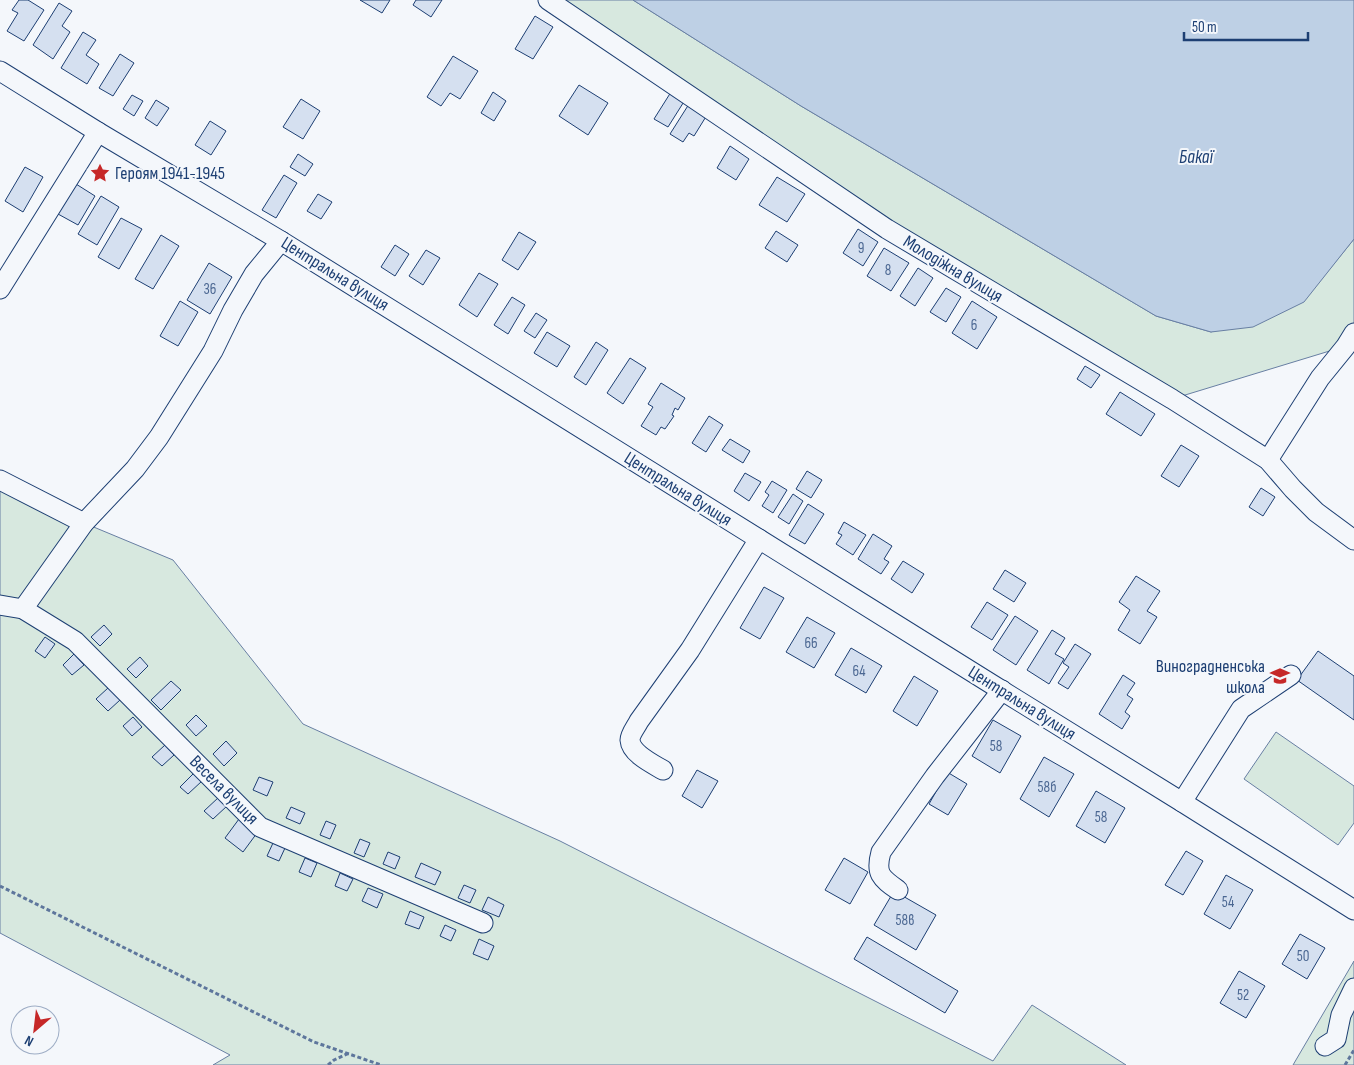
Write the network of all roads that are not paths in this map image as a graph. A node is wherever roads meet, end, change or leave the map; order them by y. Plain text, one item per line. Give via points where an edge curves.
1 (548, 0) edge
2 (0, 71) edge
3 (98, 132) junction
4 (281, 241) junction
5 (0, 289) edge
6 (1354, 333) edge
7 (1268, 460) junction
8 (0, 480) edge
9 (84, 522) junction
10 (759, 539) junction
11 (1354, 540) edge
12 (0, 605) edge
13 (23, 609) junction
14 (1291, 675) dead end
15 (1002, 690) junction
16 (663, 770) dead end
17 (1182, 802) junction
18 (898, 890) dead end
19 (1354, 910) edge
20 (483, 923) dead end
21 (1354, 988) edge
22 (1325, 1046) dead end

1 - 7 street, Молодіжна вулиця via 887,230 1172,399
2 - 3 street, Центральна вулиця
3 - 4 street, Центральна вулиця
3 - 5 street
4 - 9 street via 254,274 213,352 159,437 135,468
4 - 10 street, Центральна вулиця
6 - 7 street via 1320,378
7 - 11 street, Молодіжна вулиця via 1316,512
8 - 9 street
9 - 13 street
10 - 15 street, Центральна вулиця
10 - 16 street via 690,650 632,734 632,748
12 - 13 street, Весела вулиця
13 - 20 street, Весела вулиця via 75,641 260,827
14 - 17 street via 1241,709
15 - 17 street, Центральна вулиця
15 - 18 street via 934,776 881,852 878,862 883,880
17 - 19 street, Центральна вулиця
21 - 22 street via 1341,1015 1336,1039

